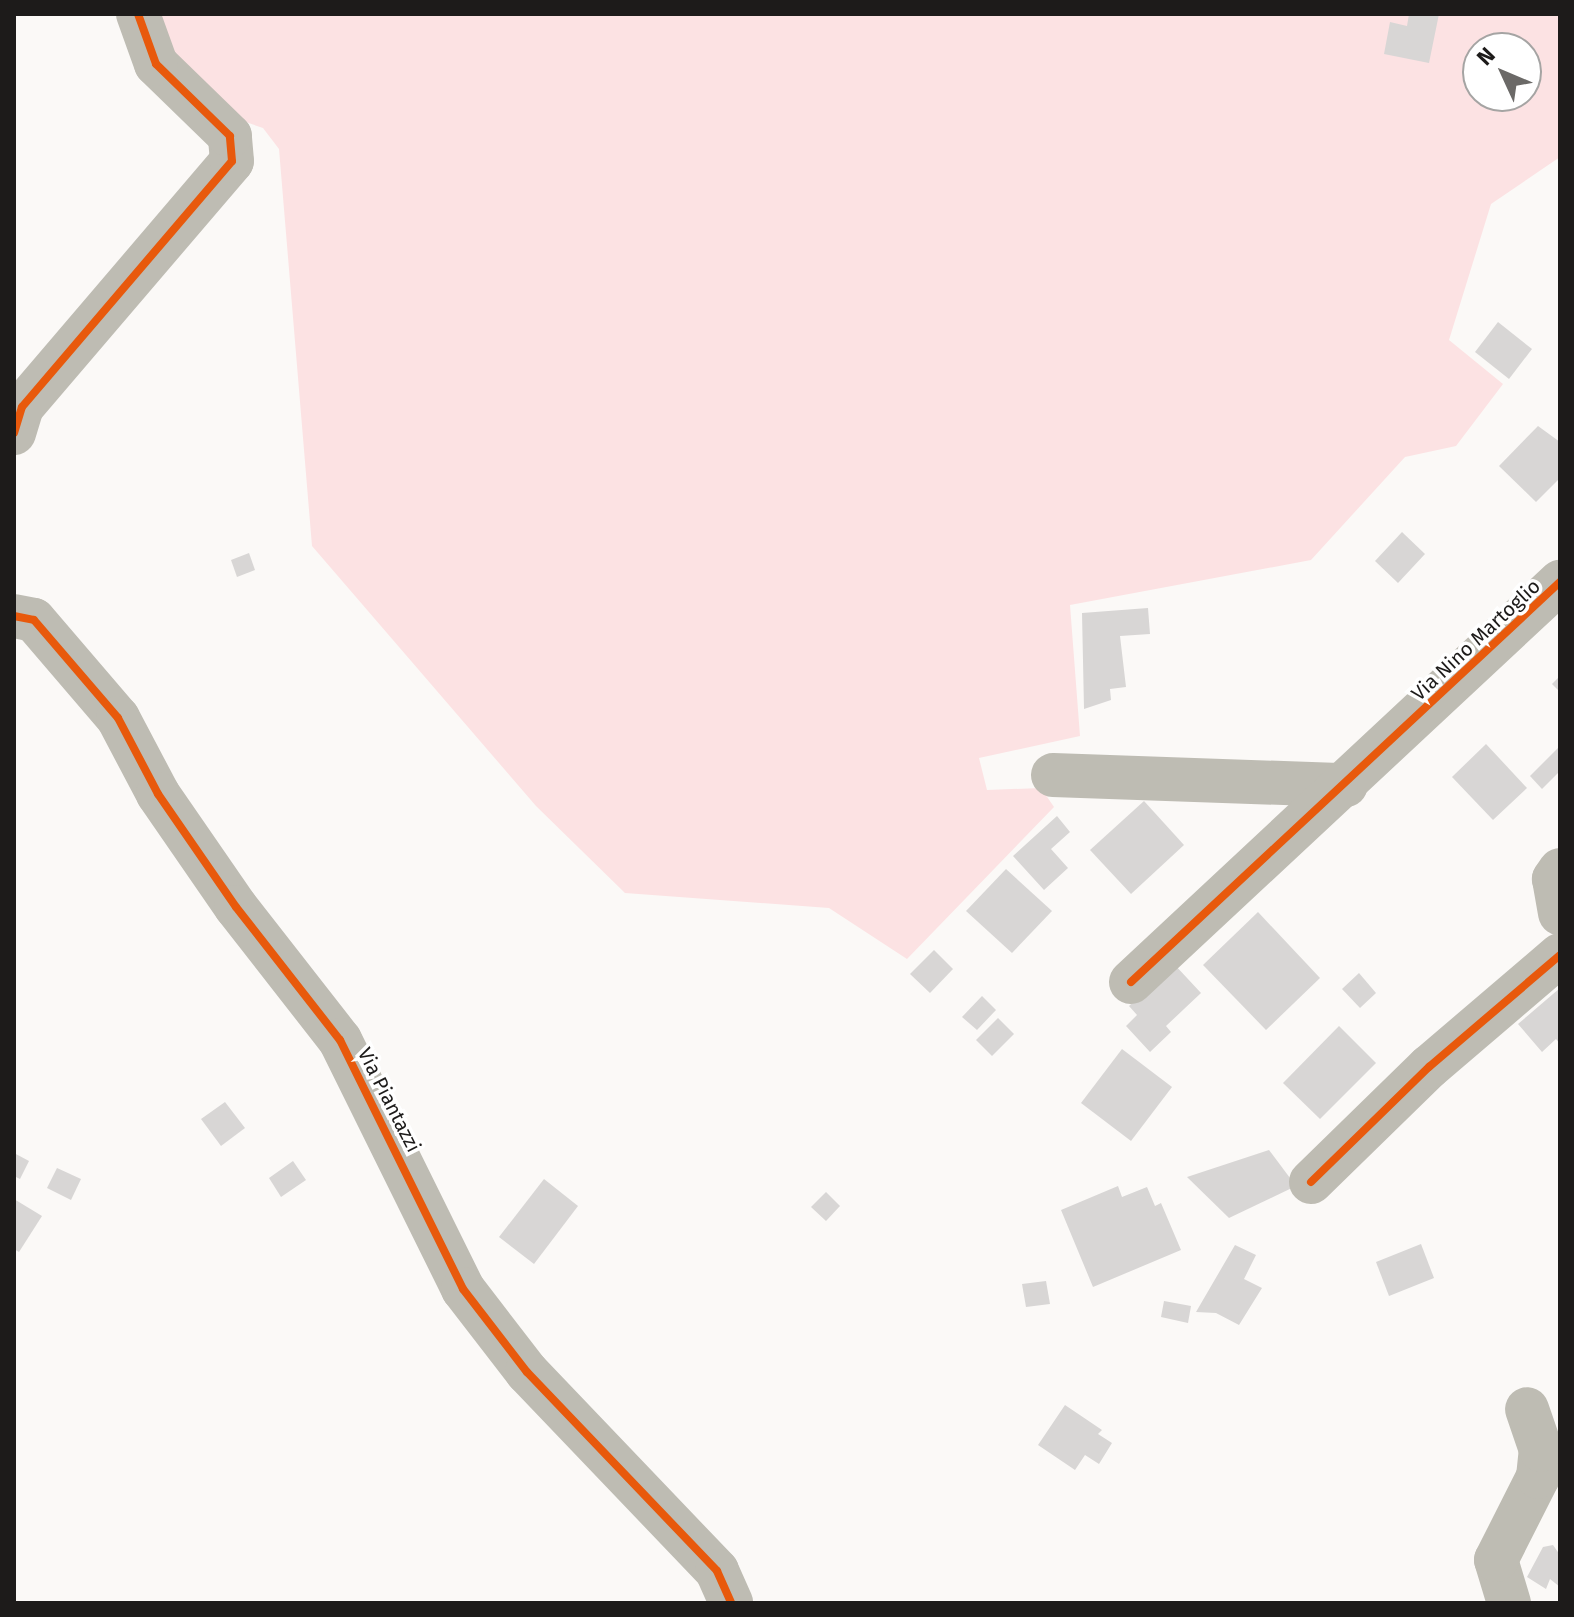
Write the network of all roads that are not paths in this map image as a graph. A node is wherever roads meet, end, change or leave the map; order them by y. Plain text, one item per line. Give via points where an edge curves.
1 (138, 14) edge
2 (14, 433) edge
3 (1560, 582) edge
4 (14, 616) edge
5 (1053, 775) dead end
6 (1346, 785) junction
7 (1560, 870) edge
8 (1560, 913) edge
9 (1560, 957) edge
10 (1131, 982) dead end
11 (1311, 1182) dead end
12 (1527, 1409) dead end
13 (731, 1603) edge
14 (1509, 1603) edge

1 - 2 street via 156,64 230,136 232,161 22,407
3 - 6 street, Via Nino Martoglio
4 - 13 street, Via Piantazzi via 34,620 118,718 158,794 227,895 340,1040 463,1289 527,1372 717,1571
5 - 6 street
6 - 10 street, Via Nino Martoglio
7 - 8 street via 1554,879
9 - 11 street via 1429,1067
12 - 14 street via 1541,1450 1538,1477 1496,1560

